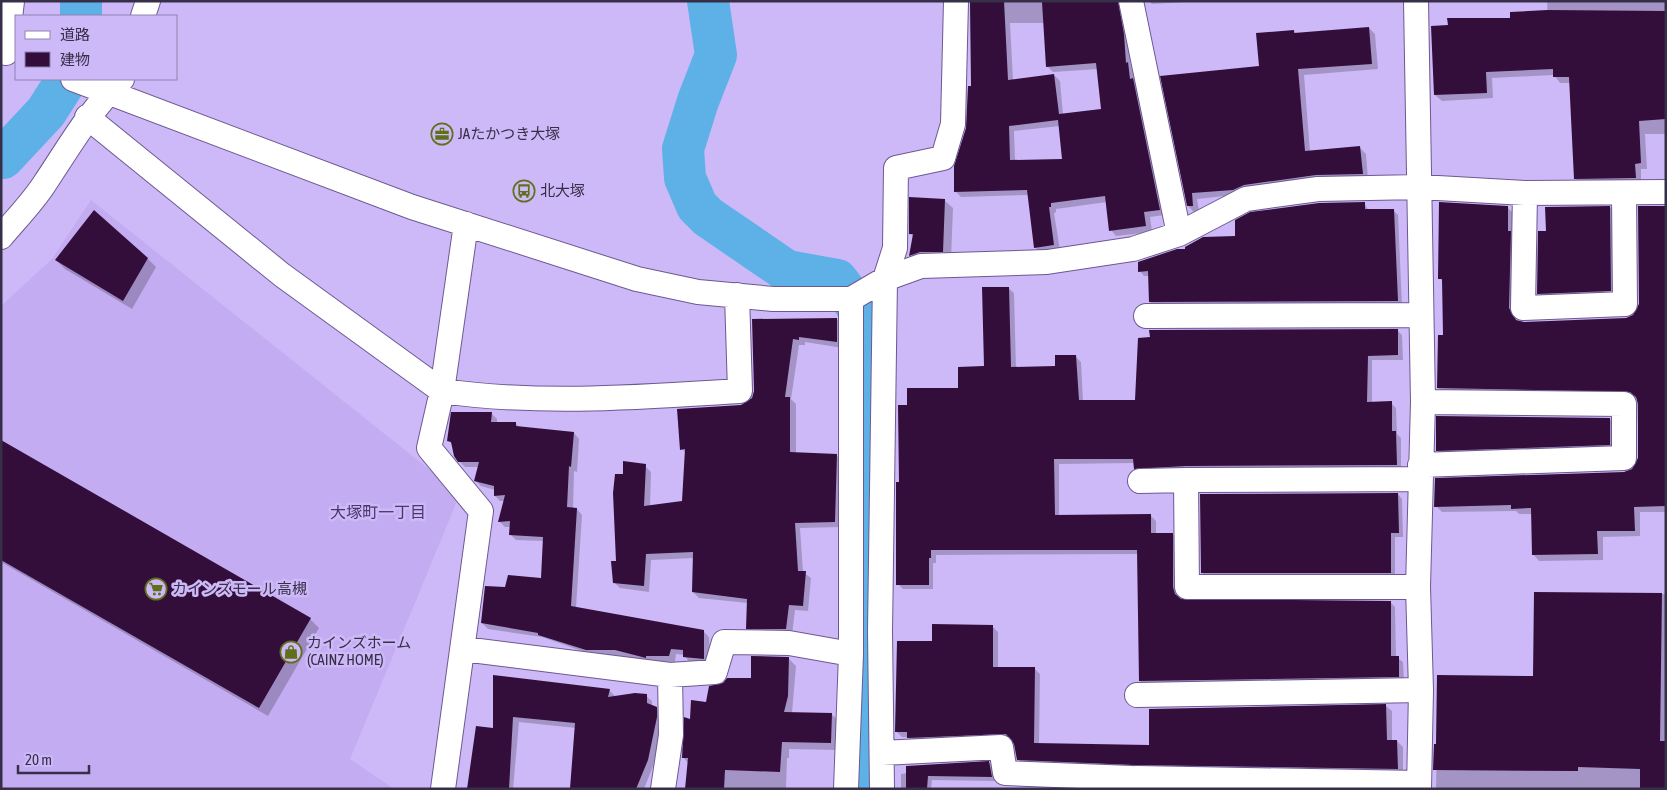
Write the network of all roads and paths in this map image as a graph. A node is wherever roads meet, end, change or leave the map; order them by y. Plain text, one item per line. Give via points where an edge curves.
1 (12, 1) edge
2 (148, 1) edge
3 (956, 1) edge
4 (1130, 1) edge
5 (1416, 1) edge
6 (143, 15) edge
7 (8, 54) edge
8 (80, 80) edge
9 (114, 85) edge
10 (87, 117) junction
11 (1420, 187) junction
12 (1666, 192) edge
13 (1525, 193) junction
14 (1624, 193) junction
15 (466, 224) junction
16 (1179, 234) junction
17 (1, 237) edge
18 (885, 279) junction
19 (737, 296) junction
20 (851, 299) junction
21 (1421, 314) junction
22 (1146, 316) dead end
23 (442, 392) junction
24 (1423, 402) junction
25 (1420, 472) junction
26 (1186, 480) junction
27 (1140, 481) dead end
28 (1418, 587) junction
29 (463, 649) junction
30 (851, 654) junction
31 (670, 675) junction
32 (1421, 690) junction
33 (1137, 695) dead end
34 (882, 753) junction
35 (1419, 786) edge
36 (443, 789) edge
37 (663, 789) edge
38 (846, 789) edge
39 (882, 789) edge

1 - 7 street
2 - 6 street
3 - 18 street via 953,124 943,158 896,168 895,248
4 - 16 street
5 - 11 street
8 - 9 street
9 - 10 street
9 - 15 street via 412,207
10 - 17 street via 44,186
10 - 23 street via 282,275
11 - 13 street
11 - 16 street via 1318,189 1246,199
11 - 21 street
12 - 14 street
13 - 14 street
13 - 14 street via 1523,308 1625,304
15 - 19 street via 637,278 698,292
15 - 23 street
16 - 18 street via 1133,249 1093,256 1047,262 922,266
18 - 20 street
18 - 34 street via 880,631
19 - 20 street
19 - 23 street via 740,391 597,400
20 - 30 street
21 - 22 street
21 - 24 street
23 - 29 street via 429,448 481,512
24 - 25 street
24 - 25 street via 1624,404 1624,458
25 - 26 street
25 - 28 street
26 - 27 street
26 - 28 street via 1187,587
28 - 32 street
29 - 31 street
29 - 36 street
30 - 31 street via 789,643 724,642 715,672
30 - 38 street
31 - 37 street via 671,735
32 - 33 street
32 - 35 street
34 - 35 street via 1001,747 1005,773
34 - 39 street

